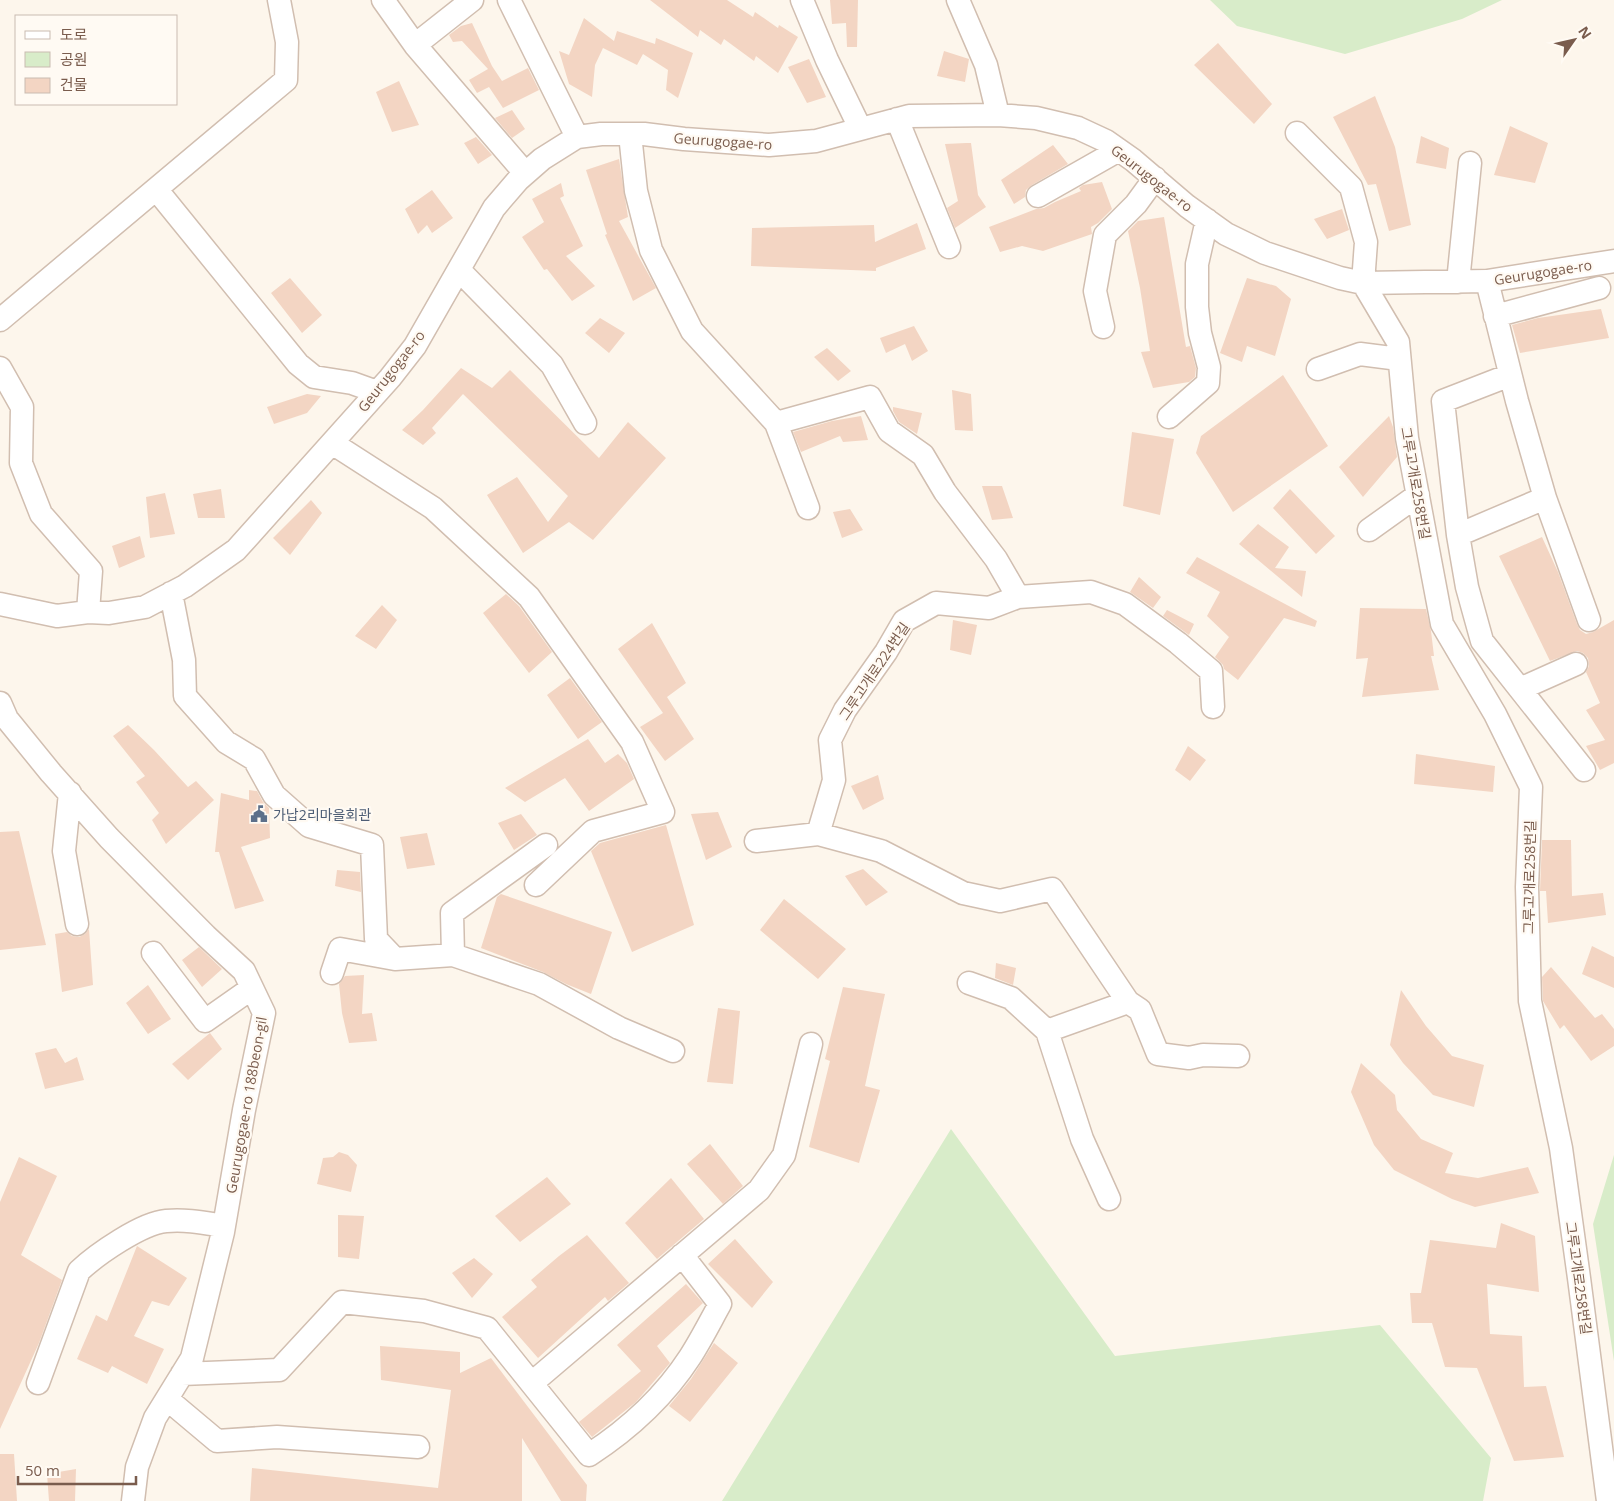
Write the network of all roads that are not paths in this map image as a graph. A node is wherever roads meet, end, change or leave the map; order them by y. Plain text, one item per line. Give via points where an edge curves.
1 (279, 0) edge
2 (383, 0) edge
3 (472, 0) edge
4 (509, 0) edge
5 (802, 0) edge
6 (958, 0) edge
7 (415, 45) junction
8 (998, 115) junction
9 (897, 119) junction
10 (860, 128) junction
11 (1297, 133) dead end
12 (630, 134) junction
13 (577, 137) junction
14 (1119, 150) junction
15 (1470, 163) dead end
16 (525, 173) junction
17 (1155, 178) junction
18 (156, 189) junction
19 (1038, 196) dead end
20 (1207, 220) junction
21 (949, 247) dead end
22 (1614, 261) edge
23 (459, 270) junction
24 (1487, 281) junction
25 (1458, 282) junction
26 (1364, 283) junction
27 (1599, 288) dead end
28 (1495, 316) junction
29 (0, 320) edge
30 (1103, 327) dead end
31 (1399, 359) junction
32 (0, 368) edge
33 (1318, 369) dead end
34 (1510, 374) junction
35 (377, 392) junction
36 (1169, 417) dead end
37 (585, 422) dead end
38 (776, 423) junction
39 (332, 443) junction
40 (1418, 495) junction
41 (1545, 498) junction
42 (808, 508) dead end
43 (1369, 530) dead end
44 (1458, 536) junction
45 (171, 594) junction
46 (1018, 597) junction
47 (0, 604) edge
48 (88, 612) junction
49 (1589, 620) dead end
50 (1576, 664) dead end
51 (1520, 689) junction
52 (0, 702) edge
53 (1213, 707) dead end
54 (1584, 770) dead end
55 (70, 793) junction
56 (818, 834) junction
57 (756, 841) dead end
58 (546, 845) dead end
59 (536, 885) dead end
60 (77, 924) dead end
61 (153, 953) dead end
62 (453, 955) junction
63 (395, 959) junction
64 (332, 973) dead end
65 (969, 983) dead end
66 (252, 988) junction
67 (1128, 1002) junction
68 (1047, 1031) junction
69 (811, 1044) dead end
70 (673, 1051) dead end
71 (1238, 1056) dead end
72 (1109, 1199) dead end
73 (224, 1226) junction
74 (682, 1255) junction
75 (182, 1374) junction
76 (38, 1383) dead end
77 (532, 1383) junction
78 (167, 1398) junction
79 (418, 1447) dead end
80 (133, 1500) edge
81 (1608, 1501) edge

1 - 18 street via 287,42 286,80
2 - 7 street
3 - 7 street
4 - 13 street
5 - 10 street
6 - 8 street via 986,66
7 - 16 street
8 - 9 street, Geurugogae-ro via 909,116
8 - 14 street, Geurugogae-ro via 1036,118 1078,128
9 - 10 street, Geurugogae-ro
9 - 21 street
10 - 12 street, Geurugogae-ro via 816,141 769,145
11 - 26 street via 1351,187 1366,242
12 - 13 street, Geurugogae-ro
12 - 38 street via 636,191 650,250 692,331
13 - 16 street, Geurugogae-ro
14 - 17 street, Geurugogae-ro
14 - 19 street
15 - 25 street
16 - 23 street, Geurugogae-ro via 494,208
17 - 20 street, Geurugogae-ro
17 - 30 street via 1136,204 1105,235 1094,291
18 - 29 street
18 - 35 street via 298,364 314,377 352,383
20 - 26 street, Geurugogae-ro via 1226,234 1266,253
20 - 36 street via 1197,264 1197,307 1209,367 1208,384
22 - 24 street, Geurugogae-ro
23 - 35 street, Geurugogae-ro via 415,346
23 - 37 street via 552,365
24 - 25 street, Geurugogae-ro
24 - 28 street
25 - 26 street, Geurugogae-ro
26 - 31 street, 그루고개로258번길 via 1398,342
27 - 28 street
28 - 34 street
31 - 33 street via 1360,354
31 - 40 street, 그루고개로258번길 via 1407,438
32 - 48 street via 22,407 21,463 41,514 91,571
34 - 41 street
34 - 44 street via 1443,401
35 - 39 street, Geurugogae-ro
38 - 42 street
38 - 46 street via 870,397 889,431 923,455 945,492 996,559
39 - 45 street, Geurugogae-ro via 236,550
39 - 59 street via 433,508 529,597 632,742 663,812 593,831
40 - 43 street
40 - 81 street, 그루고개로258번길 via 1442,624 1495,714 1531,787 1526,887 1530,1001 1561,1148
41 - 44 street
41 - 49 street
44 - 51 street via 1467,587 1482,641
45 - 48 street, Geurugogae-ro via 145,607 109,613
45 - 63 street via 184,660 185,696 226,742 254,759 274,795 310,826 372,845 376,938
46 - 53 street, 그루고개로224번길 via 1091,592 1124,604 1211,671
46 - 56 street, 그루고개로224번길 via 990,608 936,603 904,621 845,710 830,740 834,780
47 - 48 street, Geurugogae-ro via 57,616
50 - 51 street
51 - 54 street
52 - 55 street, Geurugogae-ro 188beon-gil via 7,718
55 - 60 street via 64,851
55 - 66 street, Geurugogae-ro 188beon-gil via 109,838 244,971
56 - 57 street
56 - 67 street via 881,851 963,893 1000,901 1052,889
58 - 62 street via 452,913
61 - 66 street via 205,1021
62 - 63 street
62 - 70 street via 539,984 619,1028
63 - 64 street via 340,949
65 - 68 street via 1011,998
66 - 73 street, Geurugogae-ro 188beon-gil via 264,1013
67 - 68 street
67 - 71 street via 1140,1010 1158,1054 1188,1058
68 - 72 street via 1082,1139
69 - 74 street via 784,1155 759,1190
73 - 75 street, Geurugogae-ro 188beon-gil via 192,1358
73 - 76 street via 186,1220 164,1221 138,1231 92,1258 79,1271
74 - 77 street
74 - 77 street via 720,1304 690,1358 653,1405 616,1437 589,1455
75 - 77 street via 280,1370 342,1302 424,1311 487,1328
75 - 78 street, Geurugogae-ro 188beon-gil
78 - 79 street via 217,1441 277,1436
78 - 80 street, Geurugogae-ro 188beon-gil via 155,1418 137,1467

